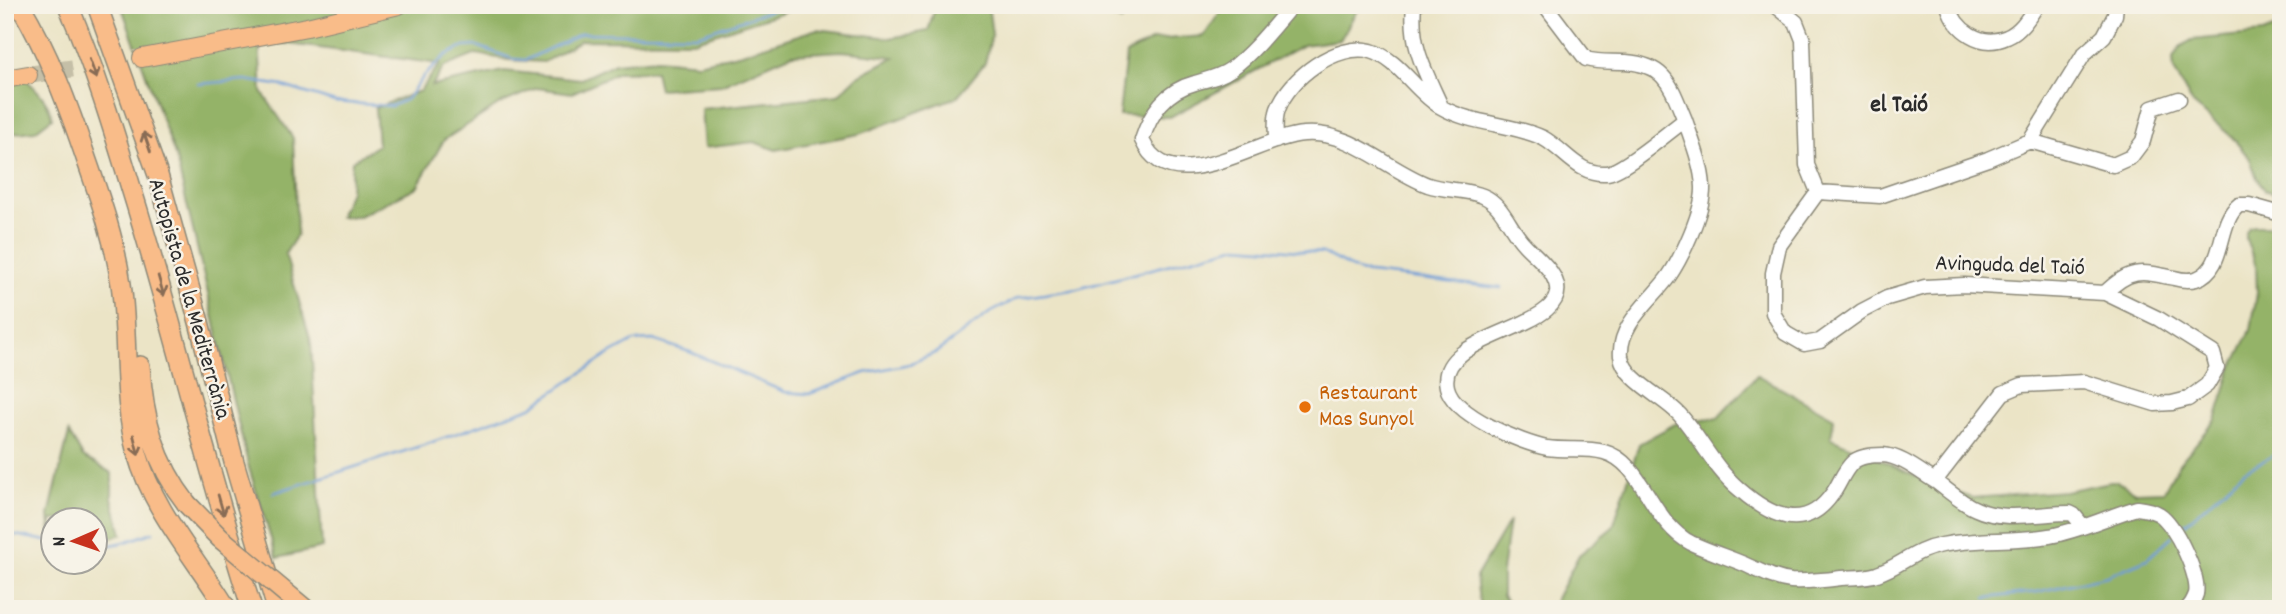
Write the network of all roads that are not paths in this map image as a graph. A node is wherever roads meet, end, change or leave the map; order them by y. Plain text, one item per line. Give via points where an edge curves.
1 (20, 5) edge
2 (31, 5) edge
3 (68, 5) edge
4 (97, 5) edge
5 (399, 5) edge
6 (1292, 5) edge
7 (1414, 5) edge
8 (1545, 5) edge
9 (1775, 5) edge
10 (1948, 5) edge
11 (2037, 5) edge
12 (2116, 5) edge
13 (142, 58) tunnel mouth
14 (28, 75) tunnel mouth
15 (5, 79) edge
16 (2179, 99) dead end
17 (1441, 107) junction
18 (1685, 120) junction
19 (1276, 141) junction
20 (2031, 141) junction
21 (1818, 192) junction
22 (2281, 214) edge
23 (2105, 293) junction
24 (1935, 481) junction
25 (2082, 526) junction
26 (227, 609) edge
27 (252, 609) edge
28 (277, 609) edge
29 (305, 609) edge
30 (2187, 609) edge

1 -> 26 highway via 58,86 110,230 125,312 131,419 144,473
2 - 29 highway, bridge via 80,111 116,212 131,276 149,431 165,472 187,504 220,538
3 -> 27 highway, Autopista de la Mediterrània via 114,129
28 -> 4 highway, Autopista de la Mediterrània via 158,175
5 - 13 main road
6 - 19 street via 1228,71 1174,90 1148,121 1142,140 1152,158 1175,167 1225,160
7 - 17 street via 1414,41
8 - 18 street via 1586,59 1642,65 1668,80
9 - 21 street via 1796,22 1804,40 1807,165
10 - 11 street via 1956,24 1967,33 1995,40 2020,29
12 - 20 street via 2104,36 2084,54
14 - 15 main road
16 - 20 street via 2152,108 2143,141 2132,157 2113,164
17 - 18 street via 1540,137 1591,173 1617,171
17 - 19 street via 1382,56 1349,51 1321,61 1283,97 1275,120
18 - 24 street via 1703,187 1701,199 1674,267 1628,328 1621,356 1630,375 1673,408 1692,428 1713,463 1740,490 1788,518 1811,516 1854,461 1867,457 1899,459
19 - 25 street via 1301,134 1344,139 1426,184 1478,194 1497,205 1521,242 1552,274 1557,291 1542,314 1471,346 1454,361 1446,379 1451,397 1473,418 1538,446 1605,452 1625,463 1661,519 1689,541 1790,581 1868,576 1938,545 2049,536
20 - 21 street via 1880,195
21 - 23 street, Avinguda del Taió via 1779,246 1773,273 1773,313 1786,333 1804,344 1819,341 1887,298 1925,287
22 - 23 street via 2239,205 2228,216 2216,259 2207,273 2183,280 2130,274
23 - 24 street, Avinguda del Taió via 2160,319 2213,353 2217,368 2207,385 2188,399 2155,404 2084,382 2022,385 2003,393
24 - 25 street via 1987,513 2070,513
25 - 30 street via 2137,508 2161,515 2181,544 2196,585 2196,595

